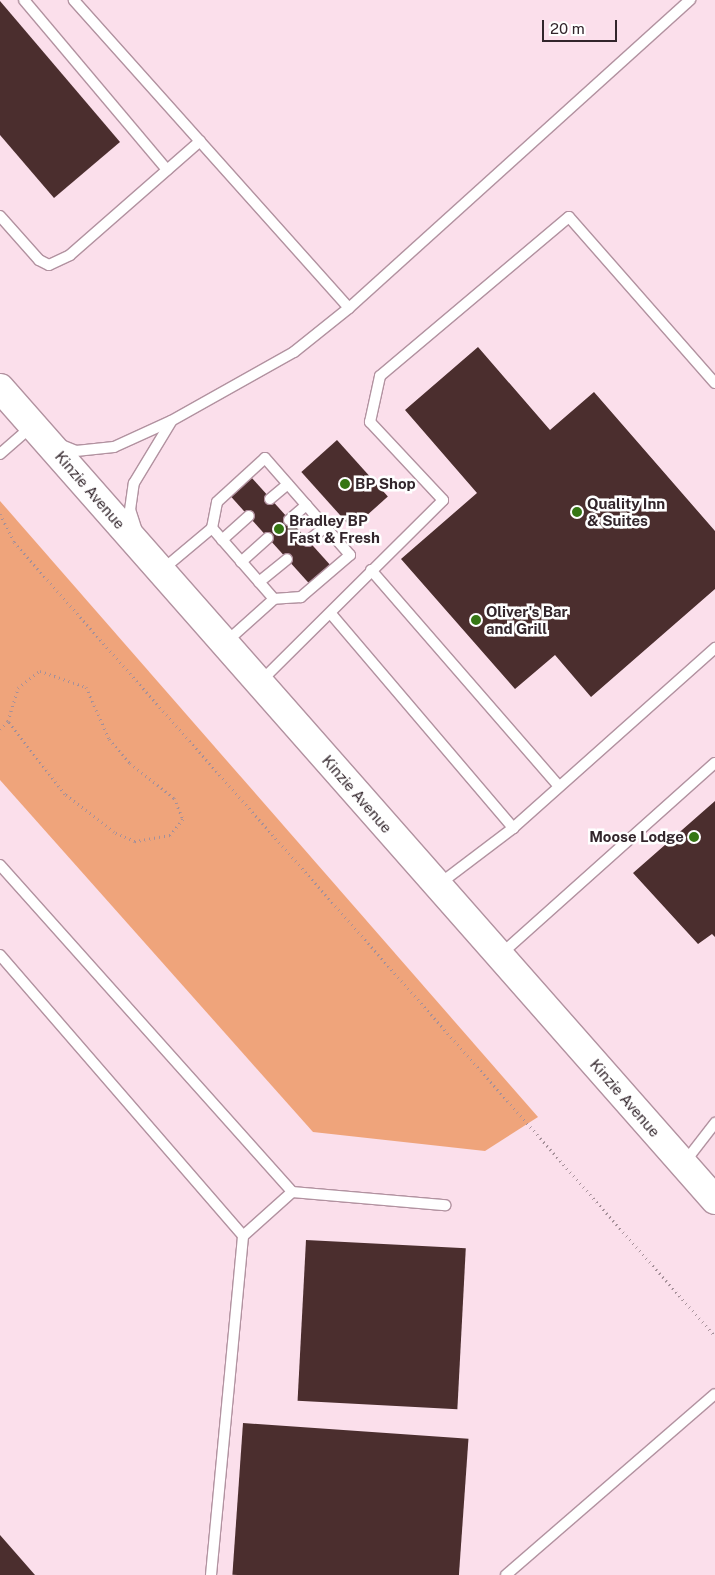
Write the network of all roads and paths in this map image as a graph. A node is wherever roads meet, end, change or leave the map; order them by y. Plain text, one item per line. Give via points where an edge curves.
1 (24, 0) edge
2 (74, 0) edge
3 (685, 2) edge
4 (200, 141) junction
5 (168, 170) junction
6 (0, 216) edge
7 (349, 308) junction
8 (715, 383) edge
9 (0, 388) edge
10 (171, 421) junction
11 (38, 432) junction
12 (0, 454) edge
13 (288, 484) junction
14 (270, 499) dead end
15 (306, 505) junction
16 (0, 514) edge
17 (249, 516) dead end
18 (289, 520) dead end
19 (325, 527) junction
20 (212, 528) junction
21 (268, 538) dead end
22 (222, 540) junction
23 (308, 541) dead end
24 (287, 559) dead end
25 (152, 561) junction
26 (241, 562) junction
27 (371, 570) junction
28 (259, 582) junction
29 (274, 599) junction
30 (332, 614) junction
31 (224, 643) junction
32 (715, 648) edge
33 (259, 683) junction
34 (8, 721) junction
35 (0, 729) edge
36 (715, 763) edge
37 (559, 786) junction
38 (513, 828) junction
39 (0, 865) edge
40 (437, 885) junction
41 (0, 955) edge
42 (500, 956) junction
43 (715, 1123) edge
44 (683, 1164) junction
45 (292, 1192) junction
46 (715, 1200) edge
47 (445, 1205) dead end
48 (243, 1236) junction
49 (715, 1336) edge
50 (715, 1394) edge
51 (212, 1575) edge
52 (506, 1575) edge

1 - 5 lane
2 - 4 lane
3 - 7 lane
4 - 5 lane
4 - 7 lane
5 - 6 lane via 70,255 49,265 39,260
7 - 10 lane via 294,352
8 - 27 lane via 569,217 380,376 370,422 443,500
9 - 11 main road, Kinzie Avenue
10 - 11 lane via 114,447 76,451
10 - 25 lane via 134,483 130,510
11 - 12 lane
11 - 25 main road, Kinzie Avenue
13 - 14 lane
13 - 15 lane
13 - 20 lane via 265,458 217,502
15 - 18 lane
15 - 19 lane
16 - 49 path via 14,542
17 - 22 lane
19 - 23 lane
19 - 29 lane via 350,555 301,597
20 - 22 lane
20 - 25 lane
21 - 26 lane
22 - 26 lane
24 - 28 lane
25 - 31 main road, Kinzie Avenue
26 - 28 lane
27 - 30 lane
27 - 37 lane
28 - 29 lane
29 - 31 lane
30 - 33 lane
30 - 38 lane
31 - 33 main road, Kinzie Avenue
32 - 37 lane
33 - 40 main road, Kinzie Avenue
34 - 34 path via 18,688 40,671 86,687 109,739 130,763 174,798 183,819 170,835 135,841 114,832 65,794
34 - 35 path
36 - 42 lane
37 - 38 lane
38 - 40 lane
39 - 45 lane
40 - 42 main road, Kinzie Avenue
41 - 48 lane
42 - 44 main road, Kinzie Avenue
43 - 44 lane
44 - 46 main road, Kinzie Avenue
45 - 47 lane
45 - 48 lane
48 - 51 lane
50 - 52 lane

